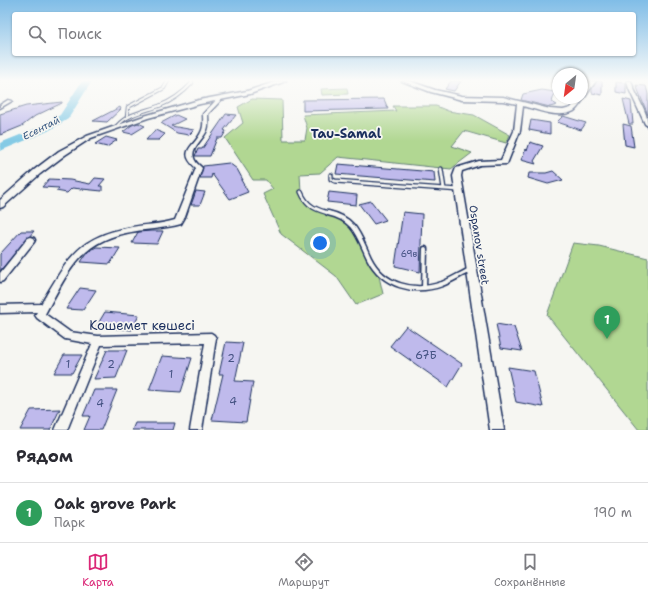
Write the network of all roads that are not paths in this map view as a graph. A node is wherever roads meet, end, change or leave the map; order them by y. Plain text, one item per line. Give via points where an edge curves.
1 (10, 101) dead end
2 (139, 101) edge
3 (169, 101) edge
4 (204, 101) edge
5 (218, 101) edge
6 (508, 101) edge
7 (637, 101) edge
8 (520, 104) junction
9 (576, 104) edge
10 (0, 107) edge
11 (127, 117) junction
12 (648, 124) edge
13 (117, 126) junction
14 (441, 169) dead end
15 (331, 175) dead end
16 (444, 189) junction
17 (459, 190) junction
18 (301, 192) dead end
19 (0, 205) edge
20 (31, 240) dead end
21 (425, 249) dead end
22 (471, 269) junction
23 (0, 279) edge
24 (424, 288) junction
25 (44, 308) junction
26 (0, 309) edge
27 (98, 341) junction
28 (61, 430) edge
29 (196, 430) edge
30 (497, 430) edge

1 - 10 street
2 - 11 lane via 128,107
3 - 11 lane
4 - 13 street
5 - 25 street via 205,114 205,131 190,153 193,162 200,168 178,222 120,232 98,239 82,249
6 - 8 street
7 - 12 street
8 - 9 street via 564,112 573,109
8 - 17 street, Ospanov street via 517,131 506,159 500,163 479,163 459,170 456,176
11 - 13 lane
13 - 19 street via 89,137 62,153
14 - 16 lane
15 - 16 lane via 331,179 335,181
16 - 17 lane
17 - 22 street, Ospanov street
18 - 24 lane via 311,207 342,217 352,224 371,262 387,281 400,286
20 - 23 street
21 - 24 lane
22 - 24 lane via 442,284
22 - 30 street, Ospanov street
25 - 26 street
25 - 27 street, Кошемет көшесі via 40,315 68,336
27 - 28 street
27 - 29 street, Кошемет көшесі via 211,338

